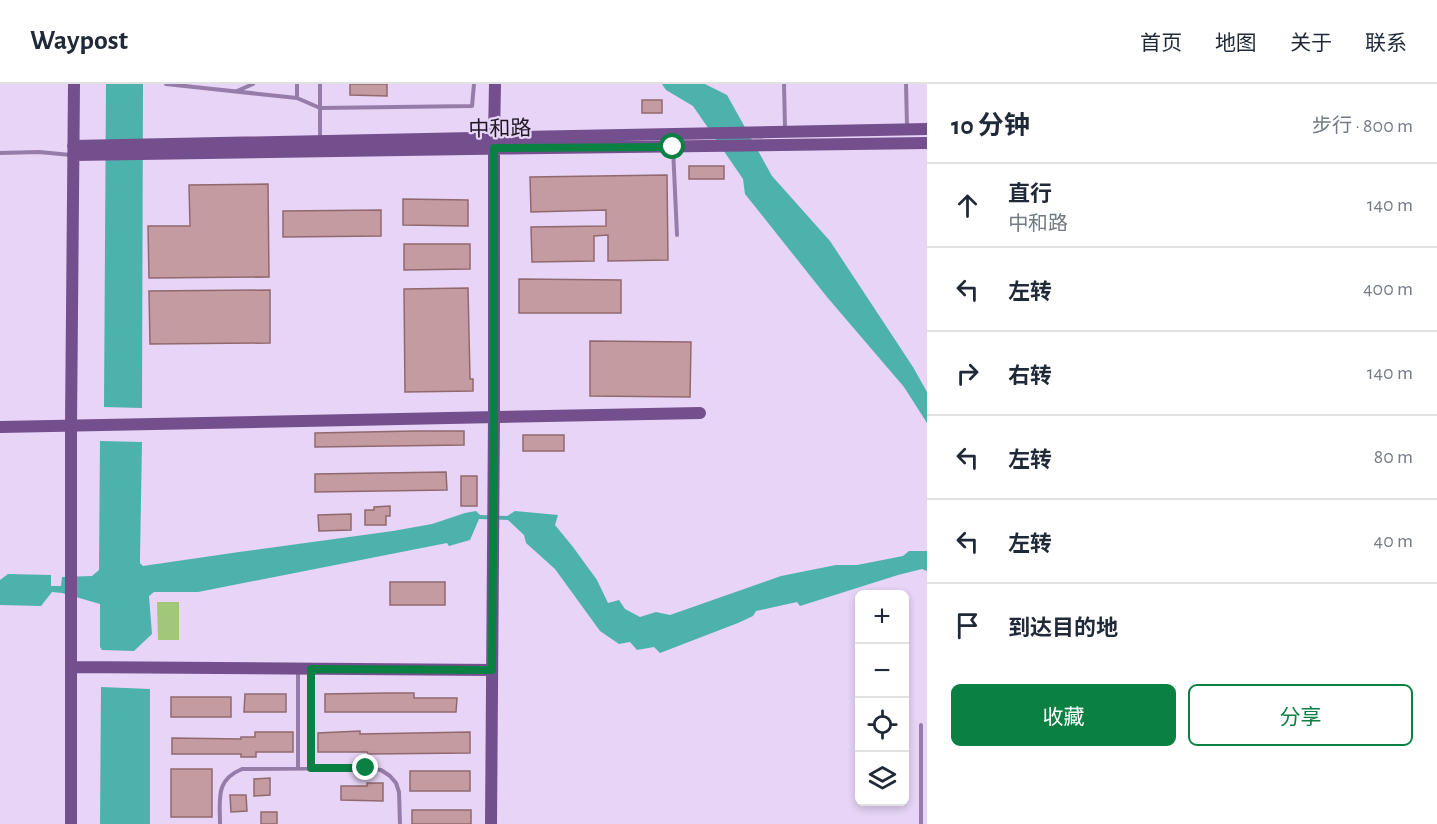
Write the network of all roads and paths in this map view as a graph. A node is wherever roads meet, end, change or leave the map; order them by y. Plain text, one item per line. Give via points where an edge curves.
1 (74, 84) edge
2 (166, 84) edge
3 (253, 84) edge
4 (297, 84) edge
5 (320, 84) edge
6 (474, 84) edge
7 (495, 84) edge
8 (784, 84) edge
9 (906, 84) edge
10 (216, 87) edge
11 (237, 92) junction
12 (297, 98) junction
13 (320, 108) junction
14 (927, 129) edge
15 (907, 130) junction
16 (785, 132) junction
17 (320, 140) junction
18 (494, 142) junction
19 (927, 143) edge
20 (673, 147) junction
21 (73, 150) junction
22 (0, 153) edge
23 (677, 234) dead end
24 (700, 413) dead end
25 (494, 417) junction
26 (71, 426) junction
27 (0, 427) edge
28 (71, 667) junction
29 (298, 669) junction
30 (311, 669) junction
31 (492, 670) junction
32 (921, 725) dead end
33 (298, 768) junction
34 (311, 768) junction
35 (927, 818) edge
36 (921, 821) edge
37 (71, 824) edge
38 (220, 824) edge
39 (400, 824) edge
40 (491, 824) edge

1 - 21 main road
2 - 10 lane
3 - 11 lane
4 - 12 lane
5 - 13 lane
6 - 13 lane via 472,106
7 - 18 main road
8 - 16 lane
9 - 15 lane
10 - 11 lane
11 - 12 lane
12 - 13 lane
13 - 17 lane
14 - 15 main road, 中和路
15 - 16 main road, 中和路
16 - 18 main road, 中和路
17 - 18 main road, 中和路
17 - 21 main road, 中和路
18 - 20 main road, 中和路
18 - 21 main road, 中和路
18 - 25 main road
19 - 20 main road, 中和路
20 - 23 lane
21 - 22 lane
21 - 26 main road
24 - 25 main road
25 - 26 main road
25 - 31 main road
26 - 27 main road
26 - 28 main road
28 - 29 main road
28 - 37 main road
29 - 30 main road
29 - 33 lane
30 - 31 main road
30 - 34 lane
31 - 40 main road
32 - 36 lane
33 - 34 lane
33 - 38 lane via 242,769 232,773 220,793
34 - 39 lane via 381,770 396,783
35 - 36 lane

